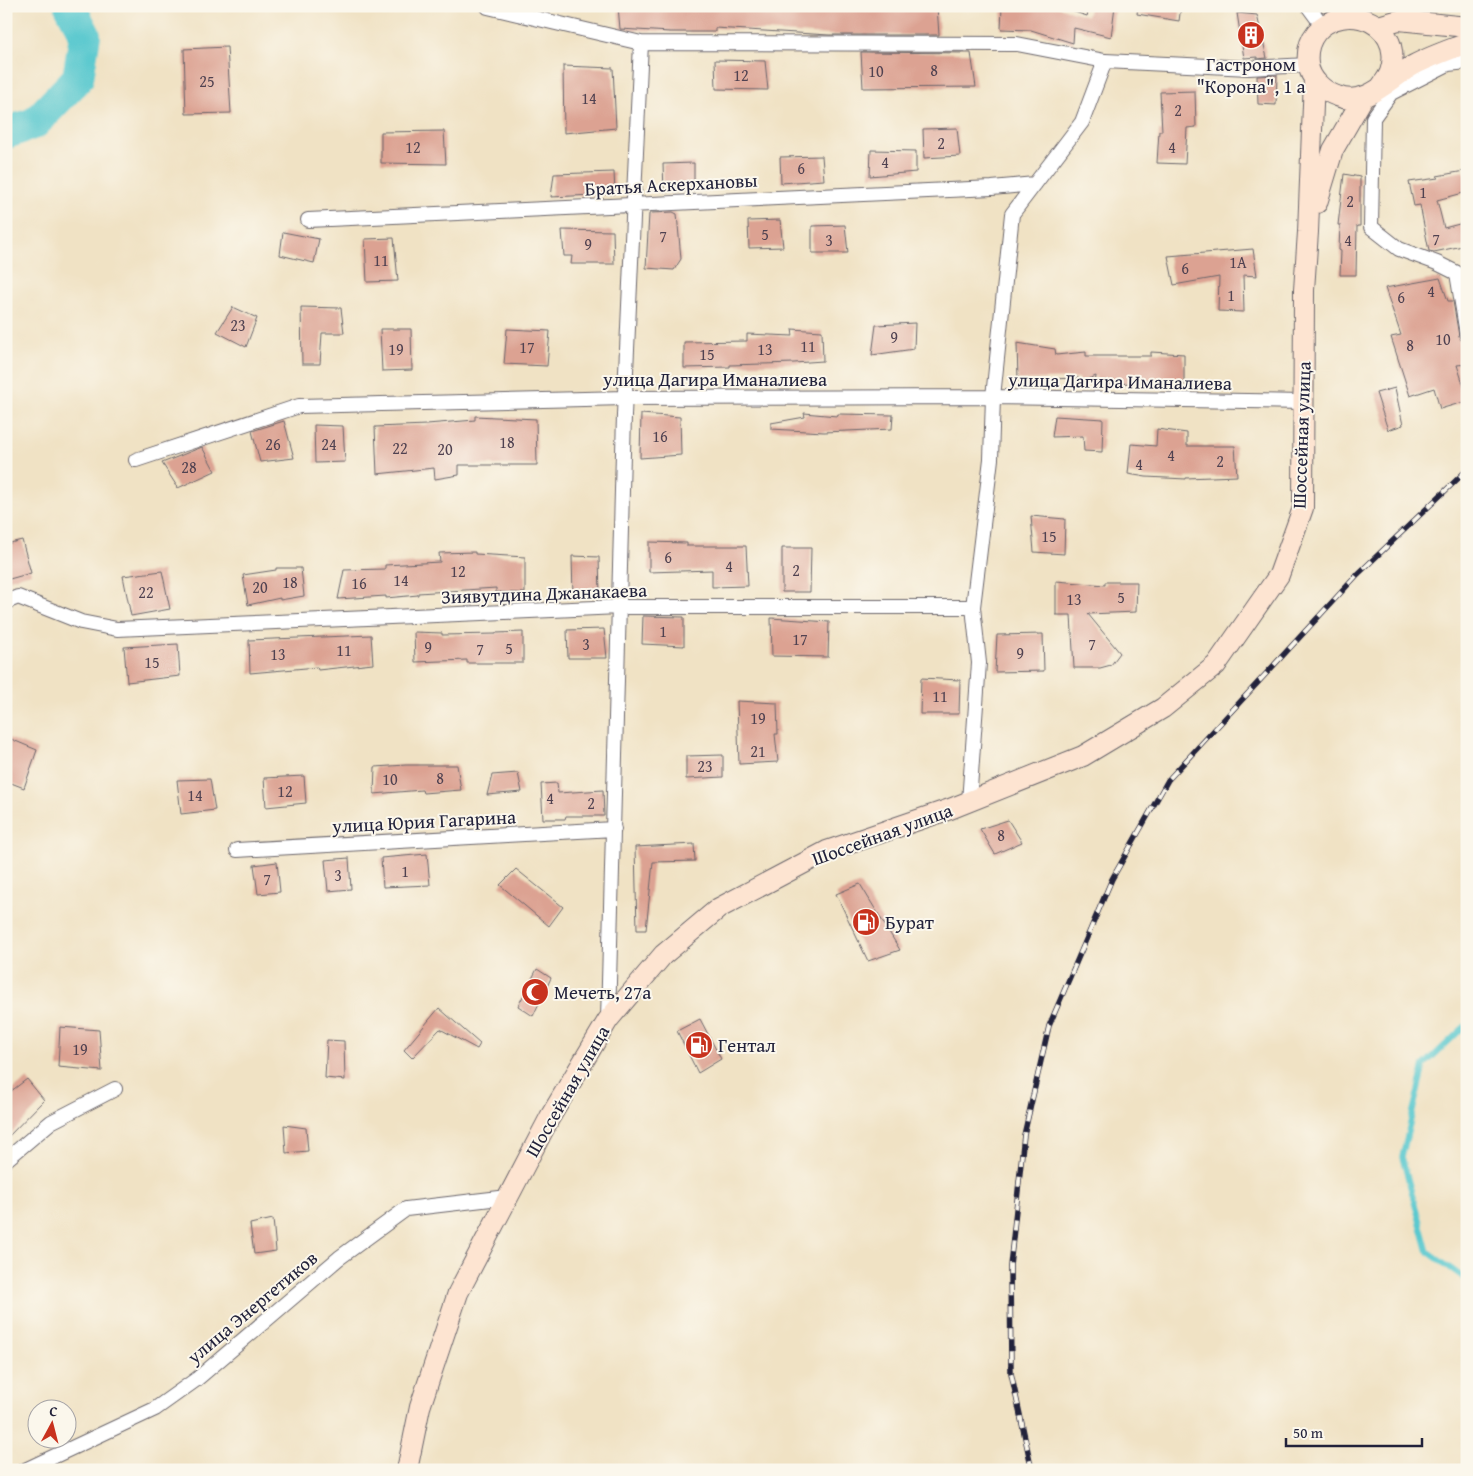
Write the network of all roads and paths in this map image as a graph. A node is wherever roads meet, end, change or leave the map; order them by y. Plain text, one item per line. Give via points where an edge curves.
1 (1308, 6) edge
2 (488, 7) edge
3 (1325, 15) edge
4 (1371, 17) edge
5 (1467, 27) edge
6 (641, 43) junction
7 (1467, 43) edge
8 (1104, 61) junction
9 (1467, 62) edge
10 (1311, 72) junction
11 (1372, 93) junction
12 (1035, 184) junction
13 (633, 204) junction
14 (308, 220) dead end
15 (1308, 232) junction
16 (1462, 273) edge
17 (1467, 334) edge
18 (993, 397) junction
19 (625, 398) junction
20 (1303, 402) junction
21 (136, 460) dead end
22 (6, 602) edge
23 (620, 607) junction
24 (973, 607) junction
25 (969, 802) junction
26 (614, 829) junction
27 (237, 850) dead end
28 (608, 1020) junction
29 (115, 1088) dead end
30 (6, 1160) edge
31 (508, 1197) junction
32 (25, 1470) edge
33 (407, 1470) edge

1 - 3 street
2 - 6 street
3 - 4 main road
3 - 10 main road via 1308,50
4 - 5 main road
4 - 11 main road via 1388,36 1393,54 1390,73
6 - 8 street via 1017,44
6 - 13 street
7 - 11 main road via 1414,65
8 - 10 street
8 - 12 street via 1082,122
9 - 16 street via 1448,64 1391,93 1373,118 1372,227 1399,249
10 - 11 main road via 1327,92 1345,99
10 - 15 main road
11 - 15 main road via 1333,150
12 - 13 street, Братья Аскерхановы
12 - 18 street via 1012,214
13 - 14 street, Братья Аскерхановы
13 - 19 street
15 - 20 main road, Шоссейная улица
16 - 17 street
18 - 19 street, улица Дагира Иманалиева
18 - 20 street, улица Дагира Иманалиева
18 - 24 street via 991,460
19 - 21 street, улица Дагира Иманалиева via 299,406
19 - 23 street
20 - 25 main road, Шоссейная улица via 1302,508 1279,575 1216,664 1163,708 1083,756
22 - 23 street, Зиявутдина Джанакаева via 18,597 81,622 117,629
23 - 24 street, Зиявутдина Джанакаева
23 - 26 street
24 - 25 street via 978,663
25 - 28 main road, Шоссейная улица via 827,851 719,908 664,955
26 - 27 street, улица Юрия Гагарина
26 - 28 street
28 - 31 main road, Шоссейная улица via 550,1117
29 - 30 street via 51,1122
31 - 32 street, улица Энергетиков via 406,1209 339,1258 197,1379 155,1409
31 - 33 main road, Шоссейная улица via 458,1292 420,1407

